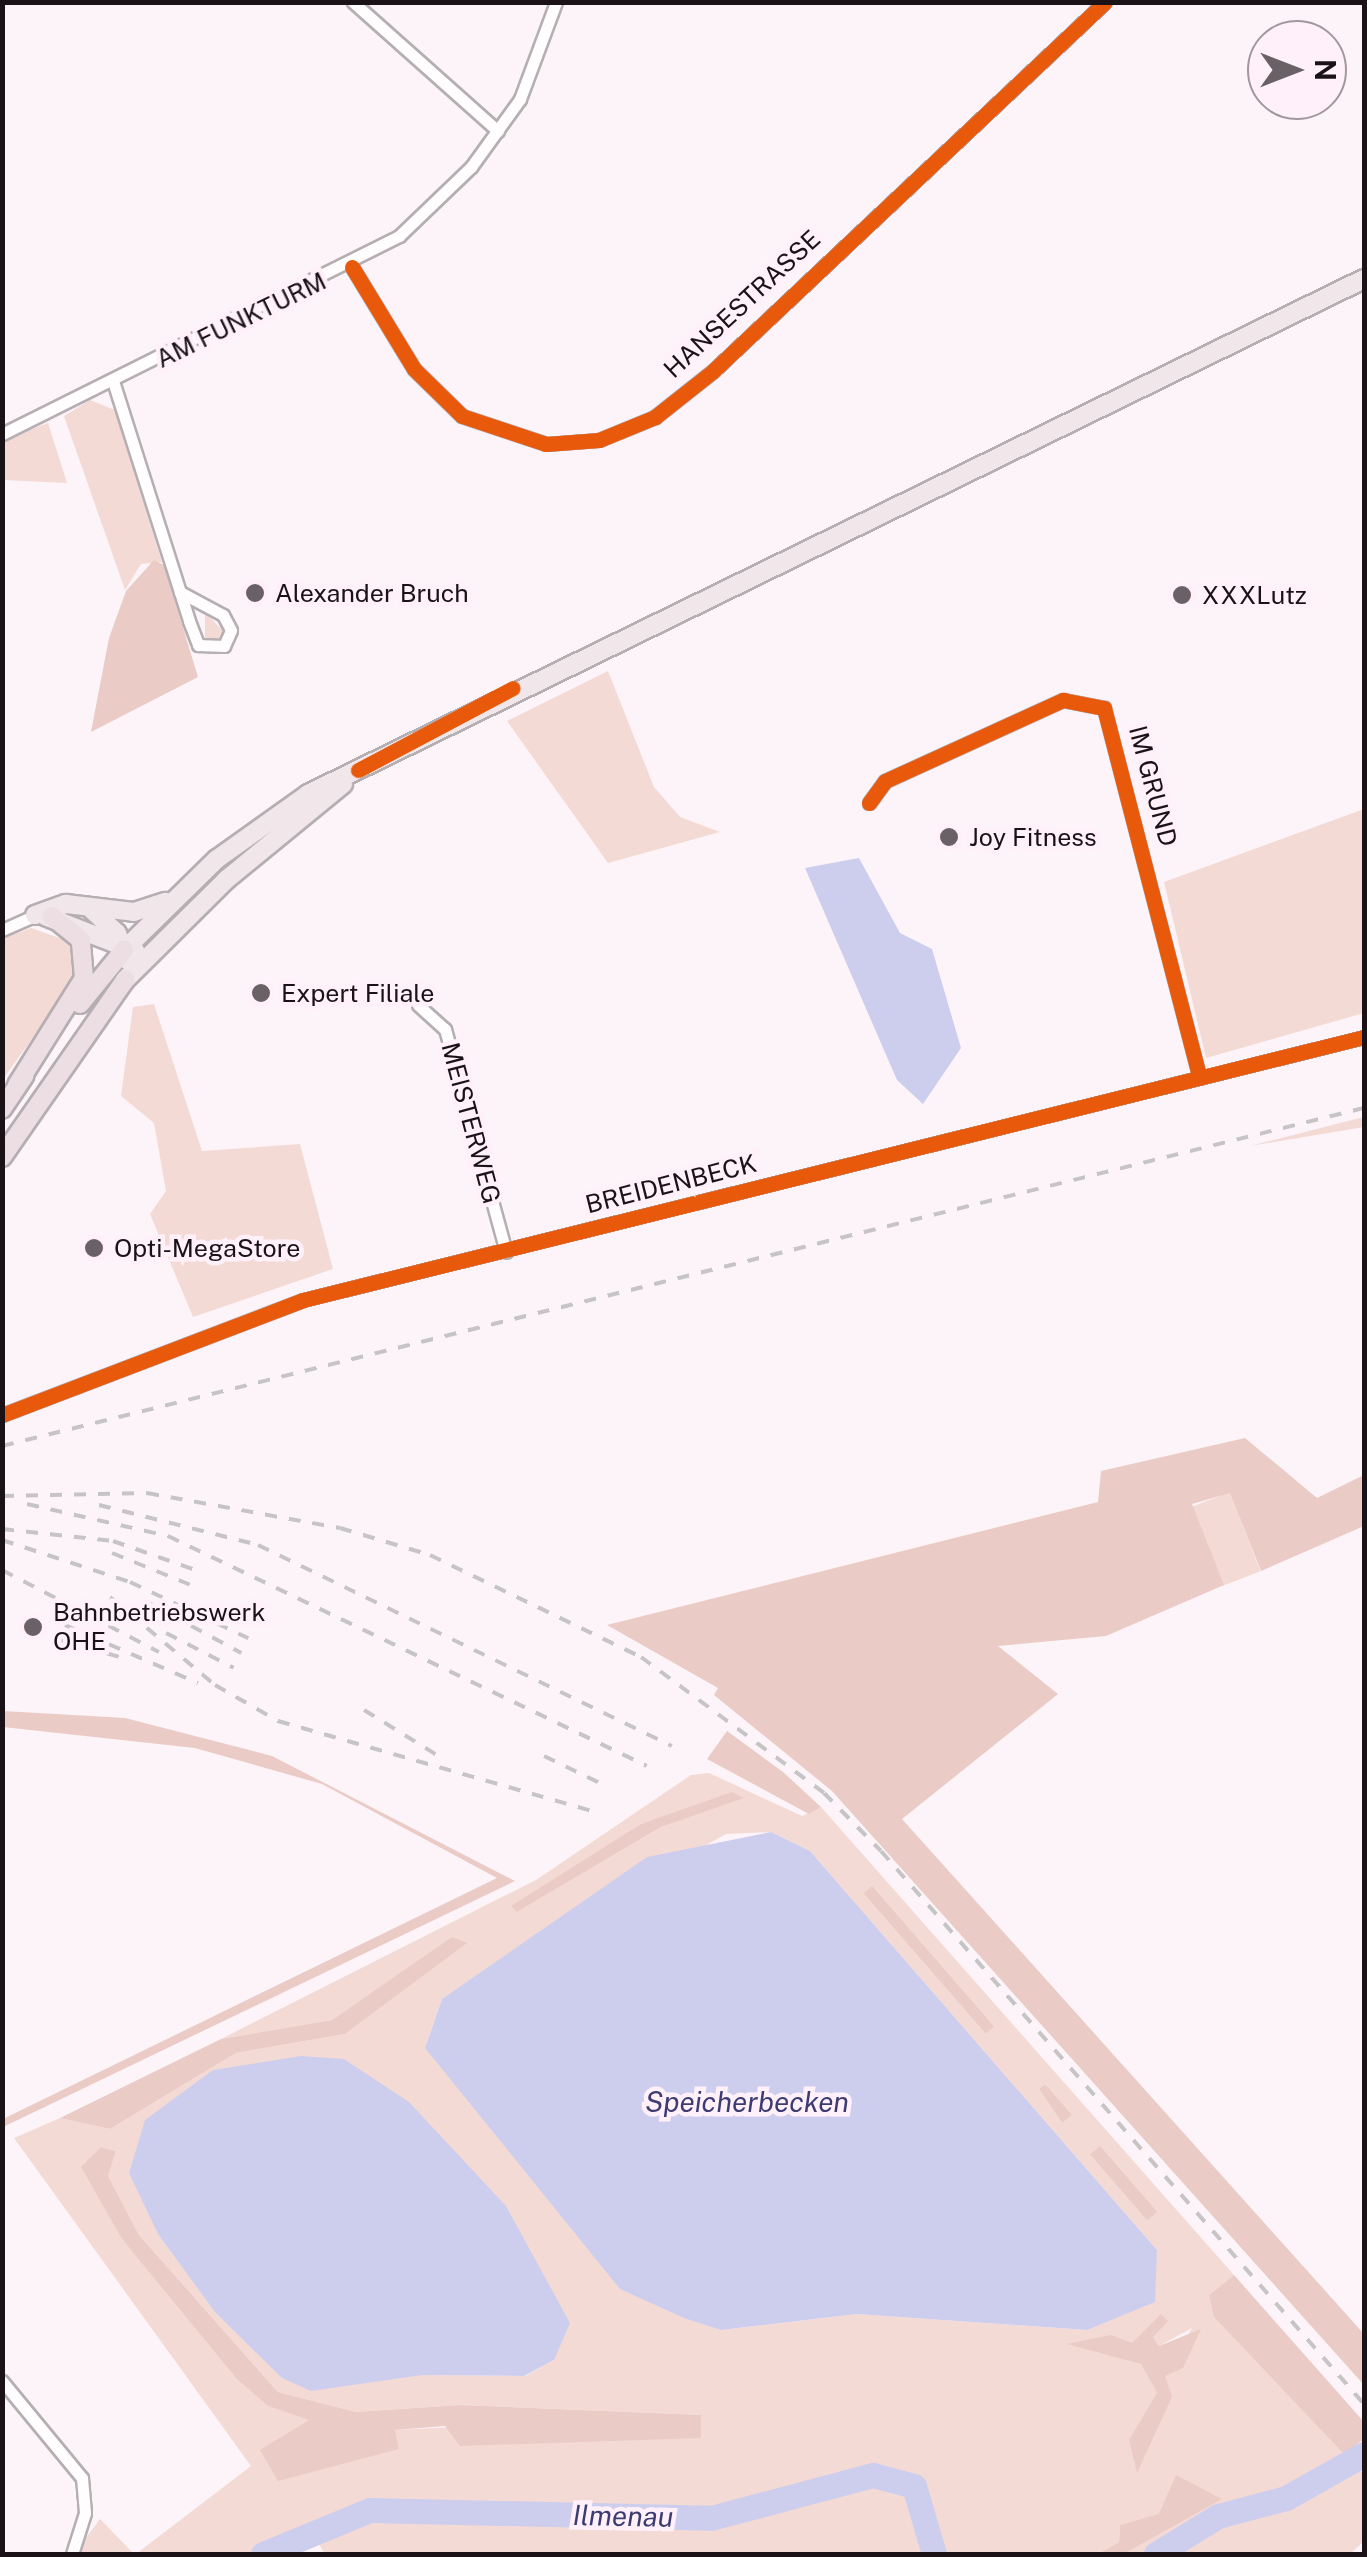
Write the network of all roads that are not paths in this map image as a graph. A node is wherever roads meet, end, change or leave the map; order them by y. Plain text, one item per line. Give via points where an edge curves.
1 (352, 2) edge
2 (556, 2) edge
3 (1105, 2) edge
4 (498, 131) junction
5 (352, 267) junction
6 (1364, 279) edge
7 (113, 381) junction
8 (2, 434) edge
9 (180, 592) junction
10 (358, 770) junction
11 (869, 803) dead end
12 (178, 894) junction
13 (91, 908) junction
14 (43, 915) junction
15 (2, 930) edge
16 (156, 946) junction
17 (124, 950) junction
18 (125, 980) junction
19 (418, 1005) dead end
20 (1364, 1037) edge
21 (1200, 1078) junction
22 (17, 1085) junction
23 (2, 1108) edge
24 (2, 1158) edge
25 (506, 1252) junction
26 (2, 1415) edge
27 (2, 2381) edge
28 (72, 2554) edge

1 - 4 street
2 - 4 street, AM FUNKTURM via 538,66
3 - 5 street, HANSESTRASSE via 712,371 655,417 600,440 546,444 462,416 414,369
4 - 5 street, AM FUNKTURM via 441,198
5 - 7 street, AM FUNKTURM
6 - 10 main road
7 - 8 street, AM FUNKTURM
7 - 9 street
9 - 9 street via 224,615 232,630 224,646 198,646
10 - 12 main road via 273,816
10 - 16 main road
11 - 21 street, IM GRUND via 885,781 1063,700 1104,708
12 - 13 main road via 139,912
12 - 17 main road
13 - 14 main road via 66,904
13 - 17 main road
14 - 15 street
14 - 17 main road
14 - 22 highway via 83,946 84,978
16 - 17 main road
16 - 18 main road
17 - 18 main road
17 - 22 highway
18 - 24 highway
19 - 25 street, MEISTERWEG via 445,1029
20 - 21 street, BREIDENBECK
21 - 25 street, BREIDENBECK
22 - 23 highway
25 - 26 street, BREIDENBECK via 285,1306
27 - 28 street via 82,2478 86,2512

